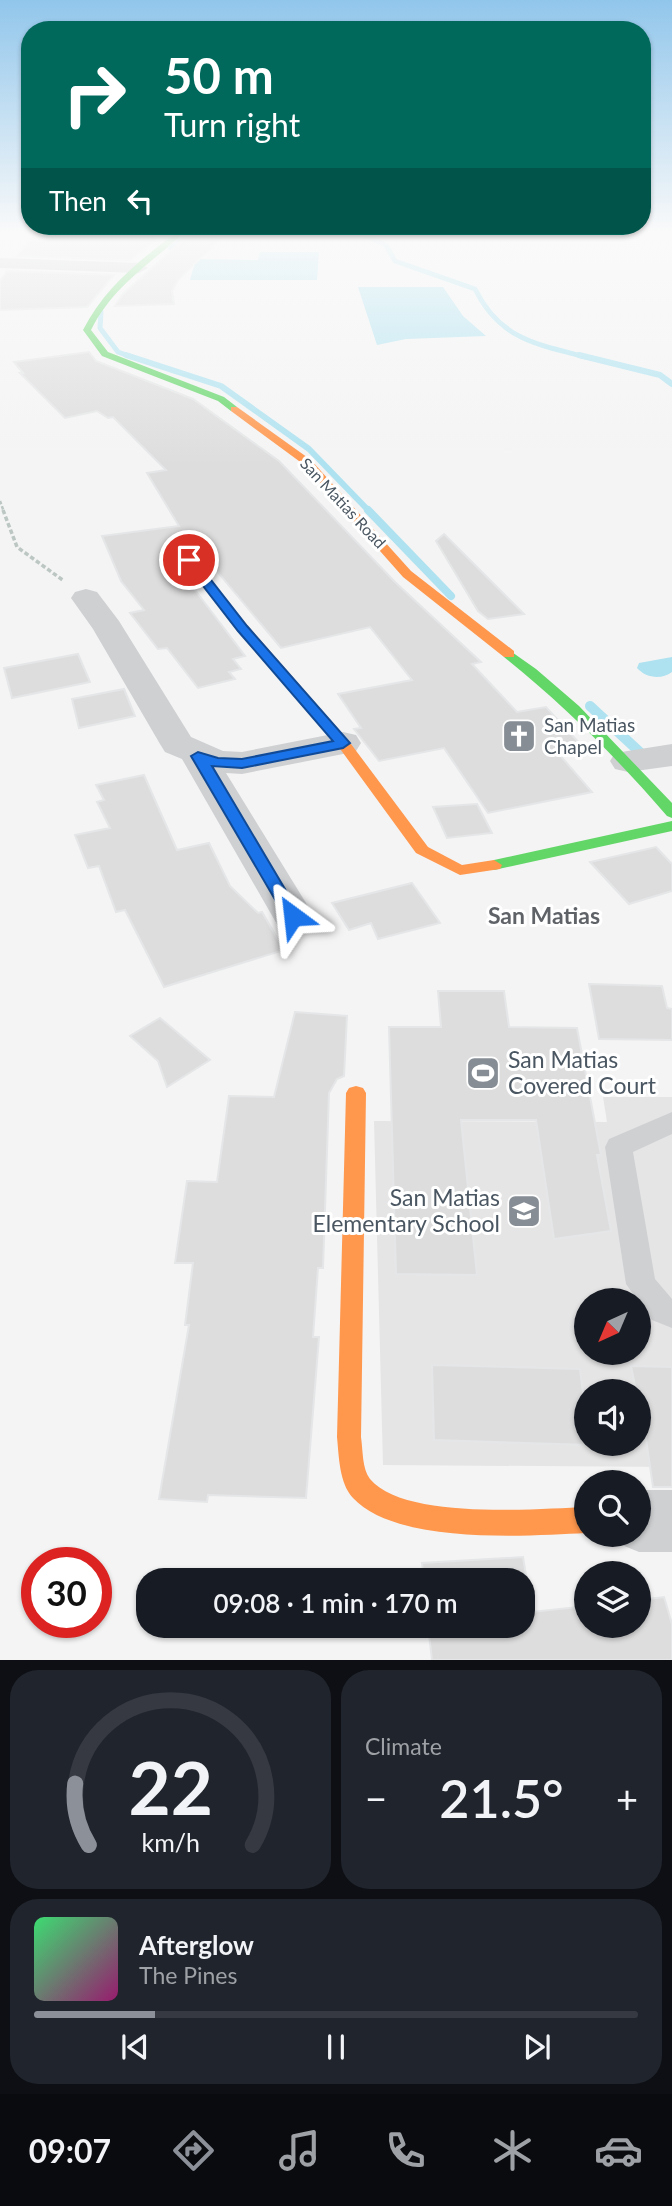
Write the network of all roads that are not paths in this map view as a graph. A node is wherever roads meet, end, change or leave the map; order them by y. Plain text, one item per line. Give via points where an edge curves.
1 (96, 309) edge
2 (189, 560) dead end
3 (86, 597) road end
4 (343, 743) junction
5 (672, 755) edge
6 (198, 756) junction
7 (628, 761) junction
8 (672, 813) edge
9 (672, 826) edge
10 (293, 916) dead end
11 (356, 1093) dead end
12 (672, 1122) edge
13 (672, 1315) edge
14 (574, 1520) edge
15 (651, 1521) edge
16 (672, 1521) edge

1 - 7 street, San Matias Road via 87,330 105,354 221,399 307,461 407,574 548,685
2 - 4 street
3 - 6 street via 178,744
4 - 6 street via 242,763
4 - 9 street via 422,850 460,870 517,862
5 - 7 street
6 - 10 street
7 - 8 street, San Matias Road
11 - 14 street via 349,1437 352,1465 362,1489 376,1502 417,1516
12 - 13 lane via 619,1147 641,1284 663,1311
15 - 16 street

